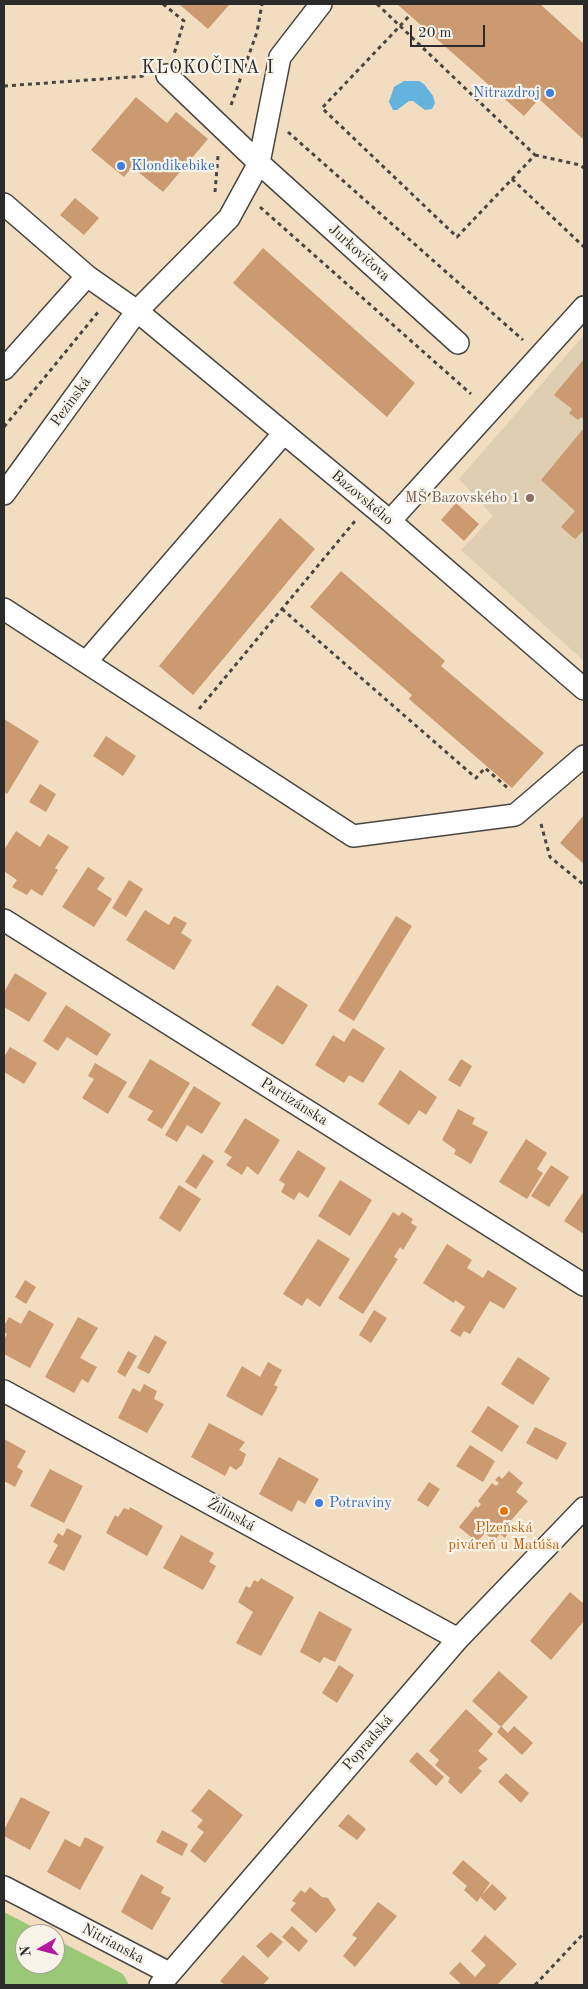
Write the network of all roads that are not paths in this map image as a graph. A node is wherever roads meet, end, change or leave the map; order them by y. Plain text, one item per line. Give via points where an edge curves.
1 (321, 4) edge
2 (167, 75) road end
3 (260, 163) junction
4 (4, 204) edge
5 (86, 276) junction
6 (584, 307) edge
7 (138, 310) junction
8 (458, 343) dead end
9 (4, 369) edge
10 (284, 433) junction
11 (4, 494) edge
12 (390, 521) junction
13 (4, 609) edge
14 (86, 662) junction
15 (584, 689) edge
16 (584, 756) edge
17 (4, 920) edge
18 (584, 1284) edge
19 (4, 1391) edge
20 (584, 1508) edge
21 (458, 1639) junction
22 (4, 1887) edge
23 (164, 1979) edge

1 - 3 street via 280,57
2 - 3 street, Jurkovičova
3 - 7 street via 229,218
3 - 8 street, Jurkovičova
4 - 5 street, Bazovského
5 - 7 street, Bazovského
5 - 9 street
6 - 12 street
7 - 10 street, Bazovského
7 - 11 street, Pezinská
10 - 12 street, Bazovského
10 - 14 street
12 - 15 street, Bazovského
13 - 14 street
14 - 16 street via 353,836 515,815
17 - 18 street, Partizánska
19 - 21 street, Žilinská
20 - 21 street, Popradská
21 - 23 street, Popradská
22 - 23 street, Nitrianska

